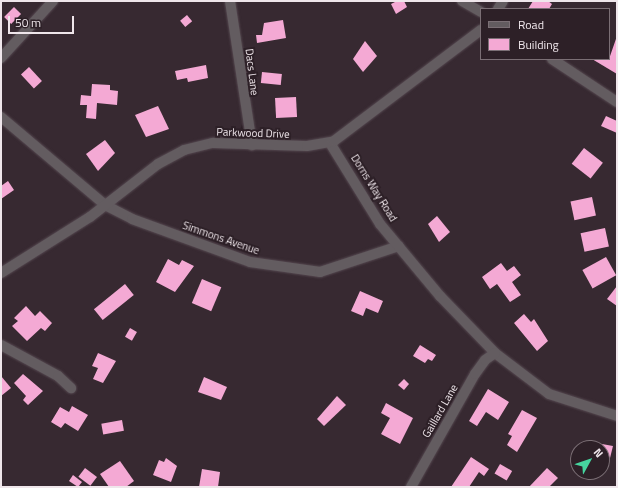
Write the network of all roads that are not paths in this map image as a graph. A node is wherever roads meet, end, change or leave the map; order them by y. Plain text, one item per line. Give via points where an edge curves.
1 (53, 1) edge
2 (230, 1) edge
3 (462, 1) edge
4 (480, 11) edge
5 (480, 31) edge
6 (1, 58) edge
7 (554, 60) edge
8 (617, 102) edge
9 (1, 117) edge
10 (330, 143) junction
11 (252, 145) junction
12 (105, 205) junction
13 (399, 246) junction
14 (1, 273) edge
15 (1, 345) edge
16 (495, 353) junction
17 (70, 388) dead end
18 (617, 416) edge
19 (411, 487) edge

1 - 6 street
2 - 11 street, Dacs Lane
3 - 4 street
5 - 10 street, Parkwood Drive via 345,136
7 - 8 street
9 - 12 street, Simmons Avenue
10 - 11 street, Parkwood Drive via 307,146
10 - 13 street, Dorns Way Road via 380,224
11 - 12 street, Parkwood Drive via 213,143 184,150 158,164
12 - 13 street, Simmons Avenue via 132,219 250,262 296,271 331,270
12 - 14 street, Parkwood Drive
13 - 16 street via 440,296
15 - 17 street via 58,376
16 - 18 street via 549,394
16 - 19 street, Gaillard Lane via 485,360 475,374

